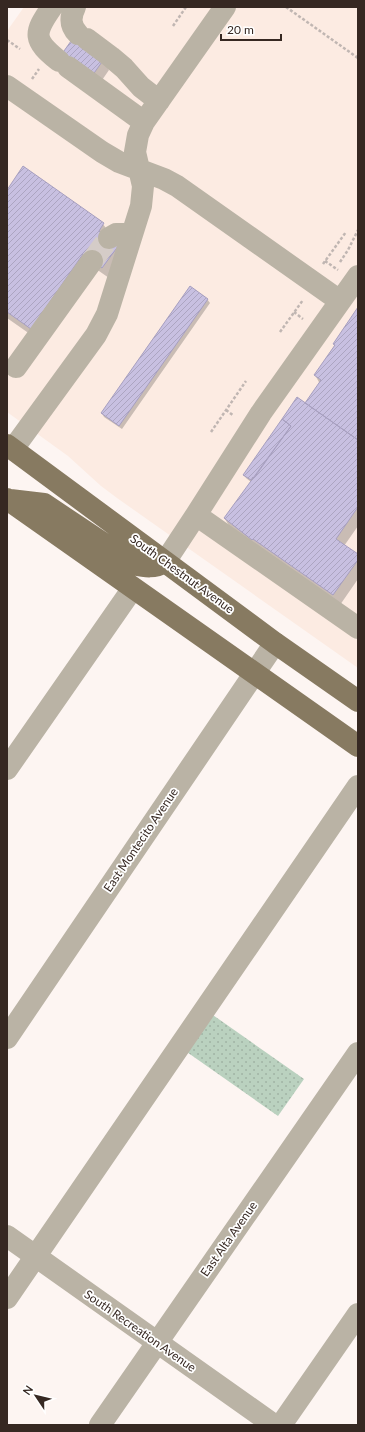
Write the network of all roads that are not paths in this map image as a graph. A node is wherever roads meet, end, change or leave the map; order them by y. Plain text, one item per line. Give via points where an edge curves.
1 (52, 7) edge
2 (76, 7) edge
3 (225, 7) edge
4 (7, 86) edge
5 (159, 101) junction
6 (144, 122) junction
7 (138, 169) junction
8 (132, 234) junction
9 (109, 238) tunnel mouth
10 (92, 261) tunnel mouth
11 (350, 274) edge
12 (340, 301) junction
13 (16, 368) dead end
14 (10, 447) edge
15 (8, 501) edge
16 (196, 515) junction
17 (165, 562) junction
18 (132, 588) junction
19 (358, 628) edge
20 (275, 643) junction
21 (254, 673) junction
22 (358, 701) edge
23 (358, 746) edge
24 (7, 769) edge
25 (358, 786) edge
26 (7, 1038) edge
27 (358, 1053) edge
28 (7, 1236) edge
29 (36, 1257) junction
30 (7, 1298) edge
31 (358, 1314) edge
32 (156, 1343) junction
33 (100, 1425) edge
34 (274, 1425) edge
35 (281, 1425) edge

1 - 6 street via 42,22 39,36 45,50
2 - 5 street via 71,15 74,30 111,56 141,87
3 - 5 street
4 - 7 street via 102,152
5 - 6 street
6 - 7 street via 138,135 135,152
7 - 8 street via 142,186 141,206
7 - 12 street via 177,186
8 - 9 street via 116,234
8 - 14 street via 102,324
10 - 13 street
11 - 12 street
12 - 16 street via 261,413
14 - 17 main road, South Chestnut Avenue
15 - 17 main road via 44,504 134,564 152,567
15 - 18 main road
16 - 17 street
16 - 19 street
17 - 20 main road, South Chestnut Avenue
18 - 21 main road
18 - 24 street
20 - 21 street, East Montecito Avenue
20 - 22 main road, South Chestnut Avenue
21 - 23 main road
21 - 26 street, East Montecito Avenue
25 - 29 street
27 - 32 street, East Alta Avenue
28 - 29 street, South Recreation Avenue
29 - 30 street
29 - 32 street, South Recreation Avenue
31 - 35 street
32 - 33 street, East Alta Avenue
32 - 34 street, South Recreation Avenue

